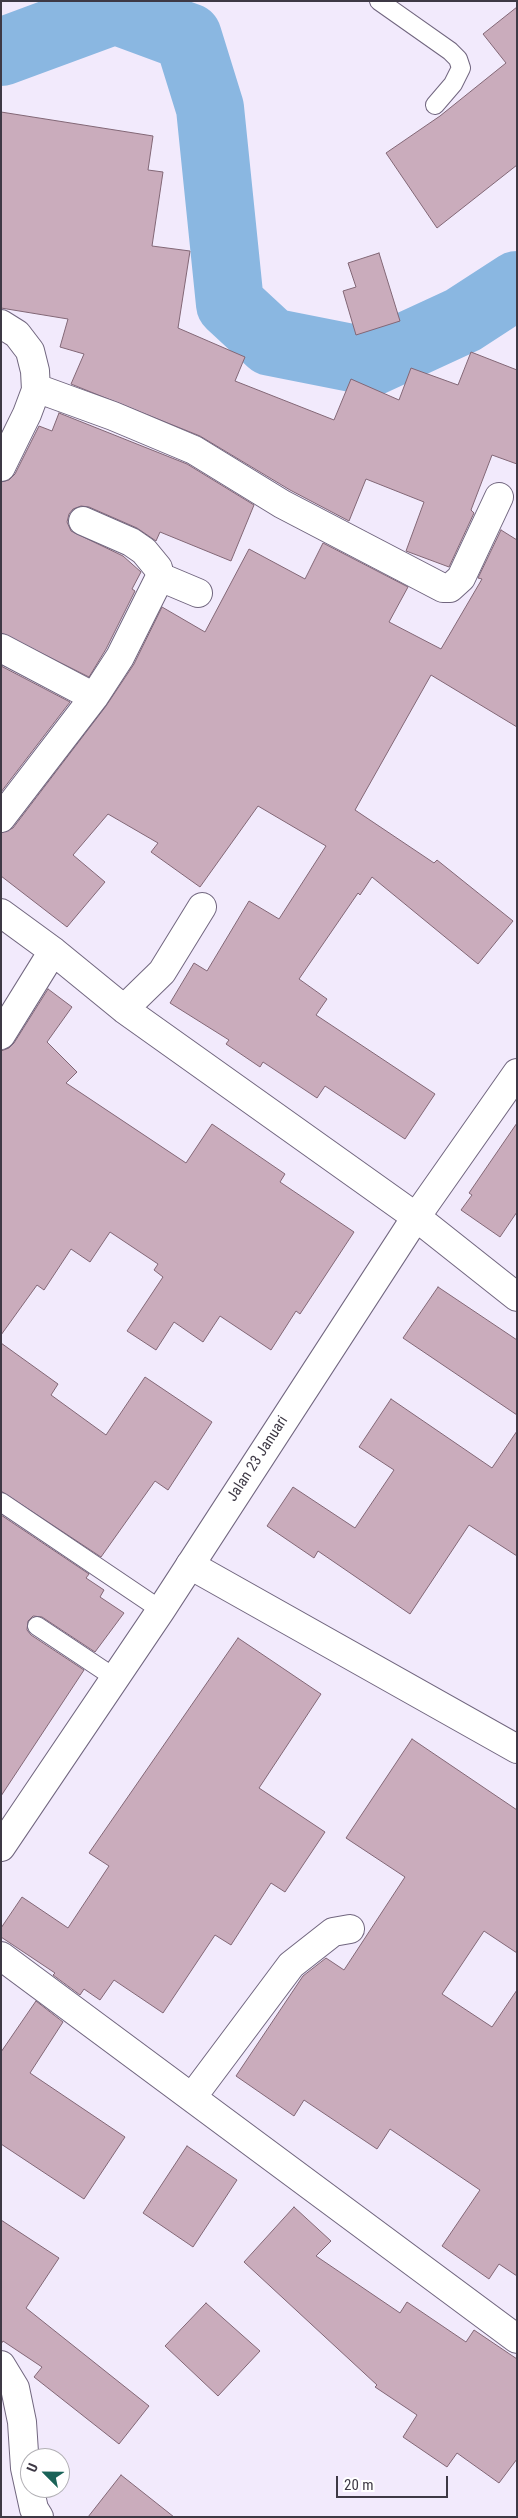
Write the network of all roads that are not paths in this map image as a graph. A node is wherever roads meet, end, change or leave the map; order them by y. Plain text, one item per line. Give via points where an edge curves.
1 (379, 1) edge
2 (435, 105) dead end
3 (1, 324) edge
4 (36, 388) junction
5 (1, 467) edge
6 (502, 499) edge
7 (83, 521) dead end
8 (160, 577) junction
9 (198, 593) dead end
10 (1, 648) edge
11 (94, 697) junction
12 (1, 818) edge
13 (202, 907) dead end
14 (1, 913) edge
15 (53, 951) junction
16 (124, 1009) junction
17 (1, 1035) edge
18 (517, 1073) edge
19 (416, 1217) junction
20 (517, 1297) edge
21 (1, 1502) edge
22 (190, 1565) junction
23 (161, 1610) junction
24 (37, 1626) dead end
25 (115, 1678) junction
26 (517, 1749) edge
27 (1, 1847) edge
28 (350, 1929) dead end
29 (1, 1956) edge
30 (193, 2096) junction
31 (517, 2339) edge
32 (1, 2365) edge
33 (39, 2517) edge

1 - 2 lane via 458,59 461,68 453,84
3 - 4 street via 17,334 30,351 36,371
4 - 5 street
4 - 6 street via 194,450 282,504 443,588 450,588 461,578
7 - 8 street via 144,551 158,568
8 - 9 street
8 - 11 street via 120,657
10 - 11 street
11 - 12 street
13 - 16 street via 162,972
14 - 15 street
15 - 16 street
15 - 17 street
16 - 19 street
18 - 19 street, Jalan 23 Januari
19 - 20 street
19 - 22 street, Jalan 23 Januari
21 - 23 lane
22 - 23 street, Jalan 23 Januari
22 - 26 street
23 - 25 street, Jalan 23 Januari
24 - 25 lane
25 - 27 street, Jalan 23 Januari
28 - 30 street via 332,1932 291,1965
29 - 30 street
30 - 31 street
32 - 33 street via 15,2388 22,2422 25,2468 34,2509

